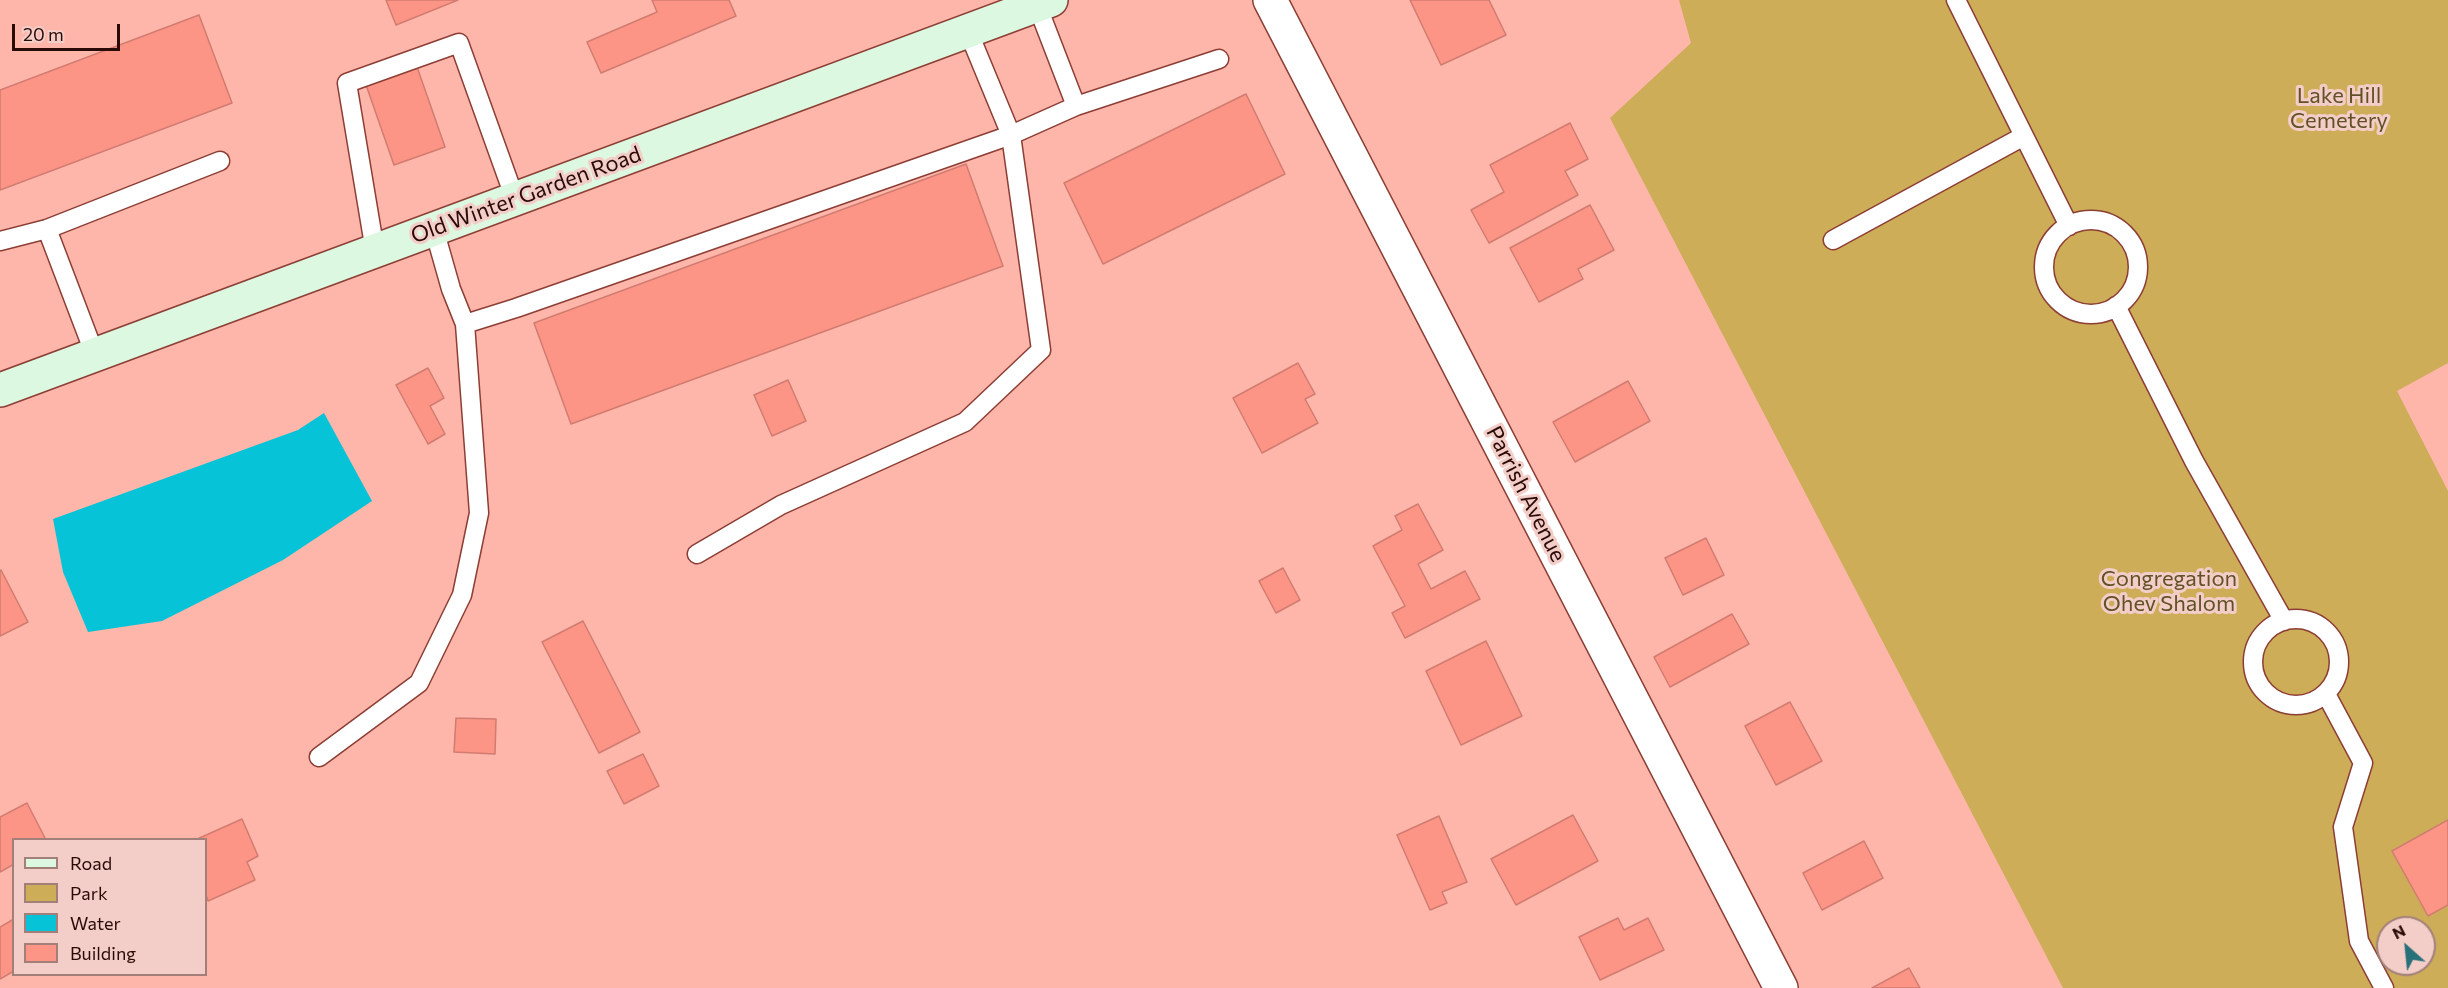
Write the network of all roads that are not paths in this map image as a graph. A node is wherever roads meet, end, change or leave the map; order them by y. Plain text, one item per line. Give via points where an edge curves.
1 (1270, 0) edge
2 (1956, 0) edge
3 (1044, 3) edge
4 (968, 31) junction
5 (1219, 59) dead end
6 (1076, 106) junction
7 (1011, 135) junction
8 (2024, 136) junction
9 (220, 161) dead end
10 (515, 199) junction
11 (2068, 226) junction
12 (47, 229) junction
13 (434, 229) junction
14 (1833, 240) dead end
15 (0, 241) edge
16 (375, 251) junction
17 (2116, 306) junction
18 (465, 324) junction
19 (95, 355) junction
20 (0, 390) edge
21 (697, 554) dead end
22 (2284, 621) junction
23 (2326, 694) junction
24 (319, 757) dead end
25 (1781, 988) edge
26 (2384, 988) edge

1 - 25 street, Parrish Avenue
2 - 8 lane
3 - 4 main road, Old Winter Garden Road
3 - 6 lane
4 - 7 lane
4 - 10 main road, Old Winter Garden Road
5 - 6 lane
6 - 7 lane
7 - 18 lane
7 - 21 lane via 1041,350 964,422 781,505
8 - 11 lane
8 - 14 lane
9 - 12 lane
10 - 13 main road, Old Winter Garden Road
10 - 16 lane via 459,43 347,83
11 - 17 lane via 2098,220 2113,225 2134,246 2137,276 2132,290
11 - 17 lane via 2047,249 2045,281 2052,295 2078,312 2094,314
12 - 15 lane
12 - 19 lane
13 - 16 main road, Old Winter Garden Road
13 - 18 lane
16 - 19 main road, Old Winter Garden Road
17 - 22 lane via 2194,461
18 - 24 lane via 479,513 462,595 419,683
19 - 20 main road, Old Winter Garden Road
22 - 23 lane via 2312,622 2334,640 2339,668
22 - 23 lane via 2261,637 2255,650 2253,663 2262,689 2293,705
23 - 26 lane via 2363,763 2343,827 2359,941

